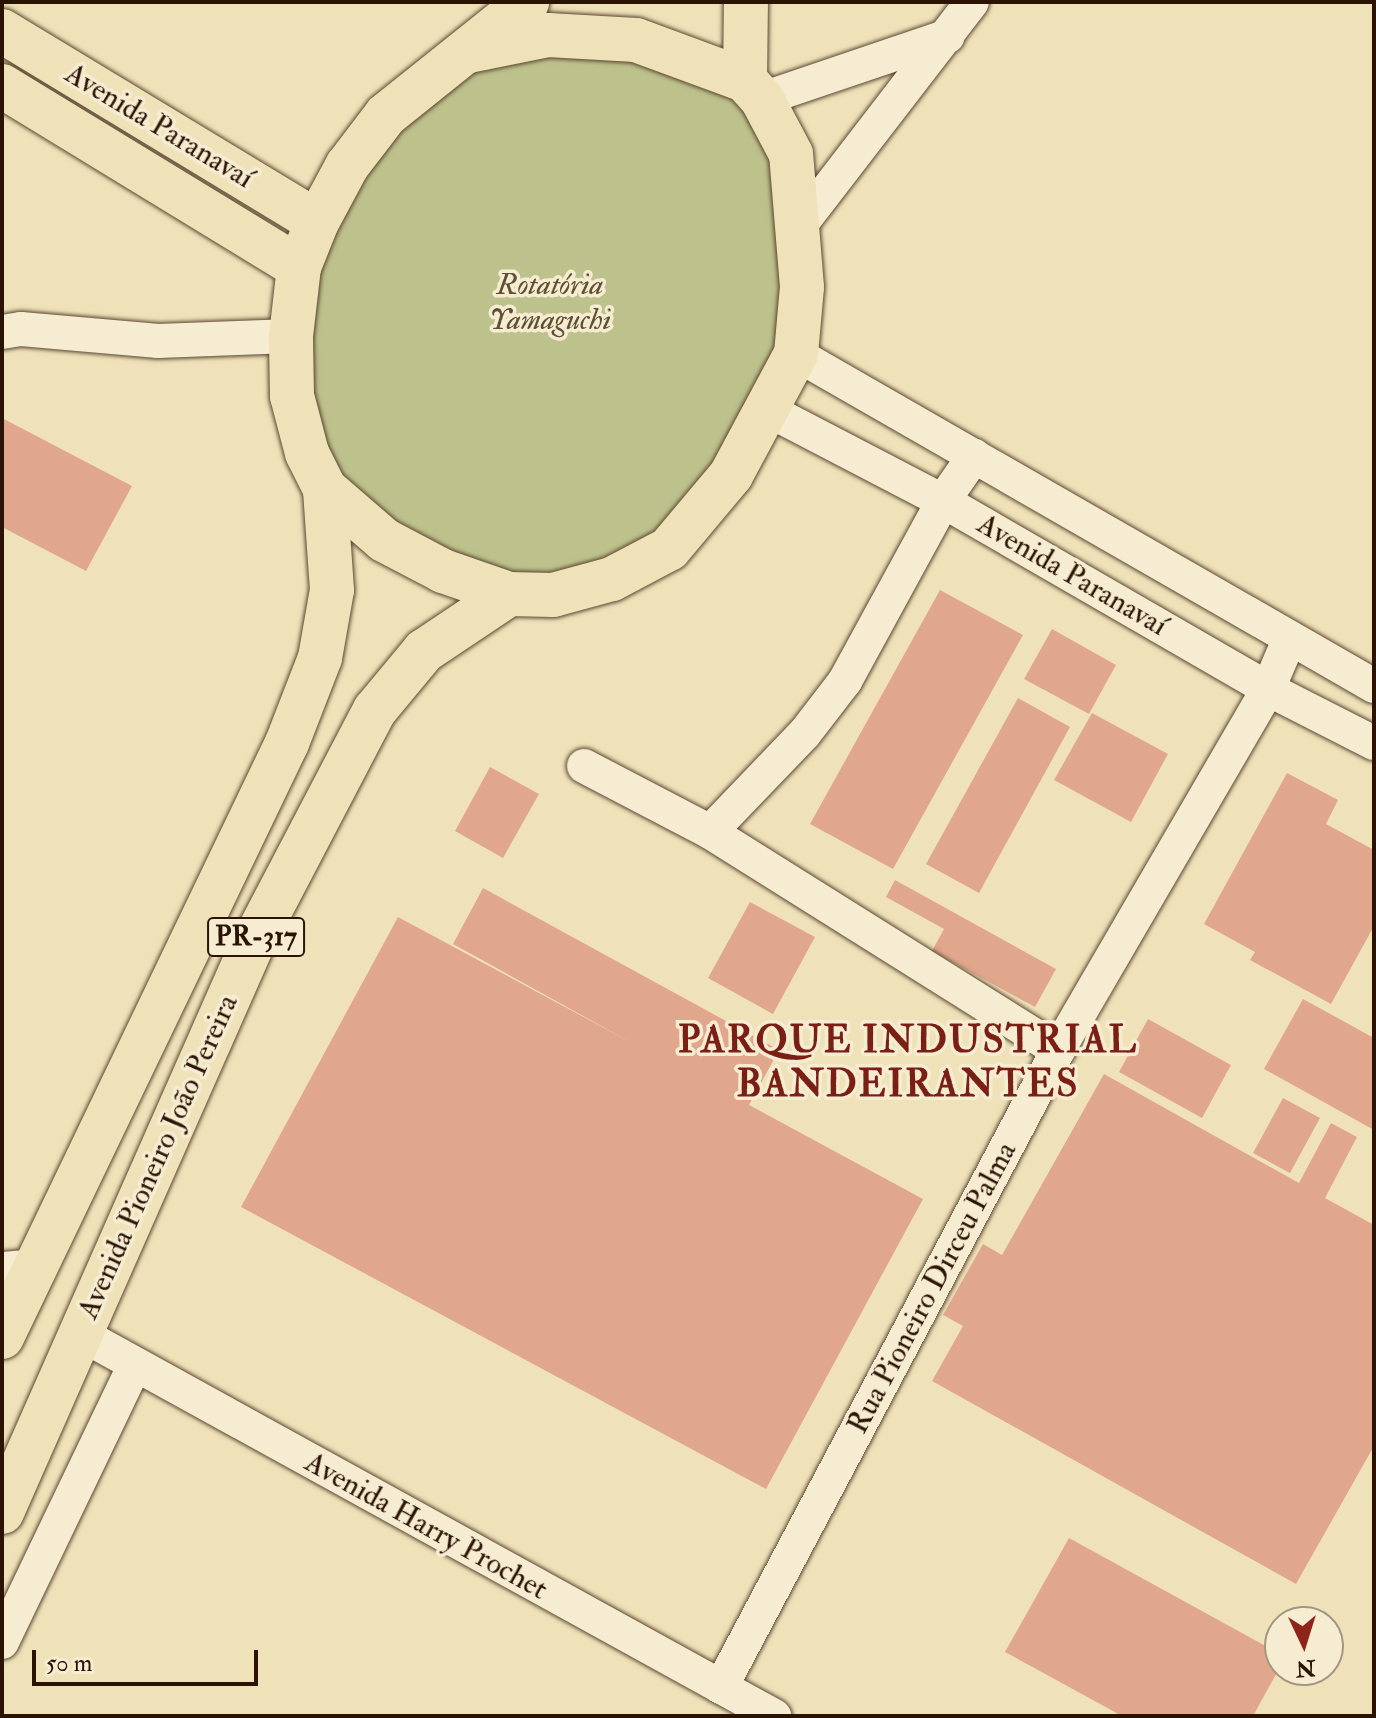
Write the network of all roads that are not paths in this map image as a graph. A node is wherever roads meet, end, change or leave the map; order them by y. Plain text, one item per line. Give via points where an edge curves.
1 (527, 2) edge
2 (746, 2) edge
3 (972, 2) edge
4 (2, 31) edge
5 (948, 36) junction
6 (457, 54) junction
7 (2, 86) edge
8 (754, 90) junction
9 (317, 222) junction
10 (801, 224) junction
11 (299, 267) junction
12 (2, 332) edge
13 (291, 336) junction
14 (796, 354) junction
15 (768, 410) junction
16 (974, 456) junction
17 (325, 489) junction
18 (943, 501) junction
19 (509, 594) junction
20 (1289, 640) junction
21 (1374, 686) edge
22 (1268, 689) junction
23 (1374, 743) edge
24 (584, 766) dead end
25 (710, 832) junction
26 (1058, 1050) junction
27 (20, 1268) edge
28 (2, 1330) edge
29 (79, 1333) junction
30 (2, 1337) edge
31 (134, 1366) junction
32 (2, 1512) edge
33 (2, 1642) edge
34 (721, 1687) junction
35 (774, 1716) edge

1 - 6 main road
2 - 8 main road
3 - 5 street
4 - 9 main road, Avenida Paranavaí
5 - 8 street
5 - 10 street
6 - 8 main road via 548,35 636,40
6 - 9 main road via 386,115 347,166
7 - 11 main road, Avenida Paranavaí
8 - 10 main road via 791,154
9 - 11 main road
10 - 14 main road
11 - 13 main road
12 - 13 street via 158,341
13 - 17 main road via 292,396 307,453
14 - 15 main road
14 - 16 street, Avenida Paranavaí
15 - 18 street, Avenida Paranavaí
15 - 19 main road via 731,475 669,549 612,579 553,595
16 - 18 street
16 - 20 street, Avenida Paranavaí
17 - 19 main road via 384,540 443,571
17 - 27 main road, Avenida Pioneiro João Pereira / PR-317 via 332,590 320,658 287,743
18 - 22 street, Avenida Paranavaí
18 - 25 street via 845,681 805,733
19 - 29 main road, Avenida Pioneiro João Pereira / PR-317 via 424,651 375,710 253,943
20 - 21 street, Avenida Paranavaí
20 - 22 street, Rua Pioneiro Dirceu Palma
22 - 23 street, Avenida Paranavaí
22 - 26 street, Rua Pioneiro Dirceu Palma
24 - 25 street
25 - 26 street
26 - 34 street, Rua Pioneiro Dirceu Palma
27 - 28 main road
27 - 30 main road, Avenida Pioneiro João Pereira / PR-317
29 - 31 street, Avenida Harry Prochet
29 - 32 main road, Avenida Pioneiro João Pereira / PR-317
31 - 33 street
31 - 34 street, Avenida Harry Prochet
34 - 35 street, Avenida Harry Prochet

